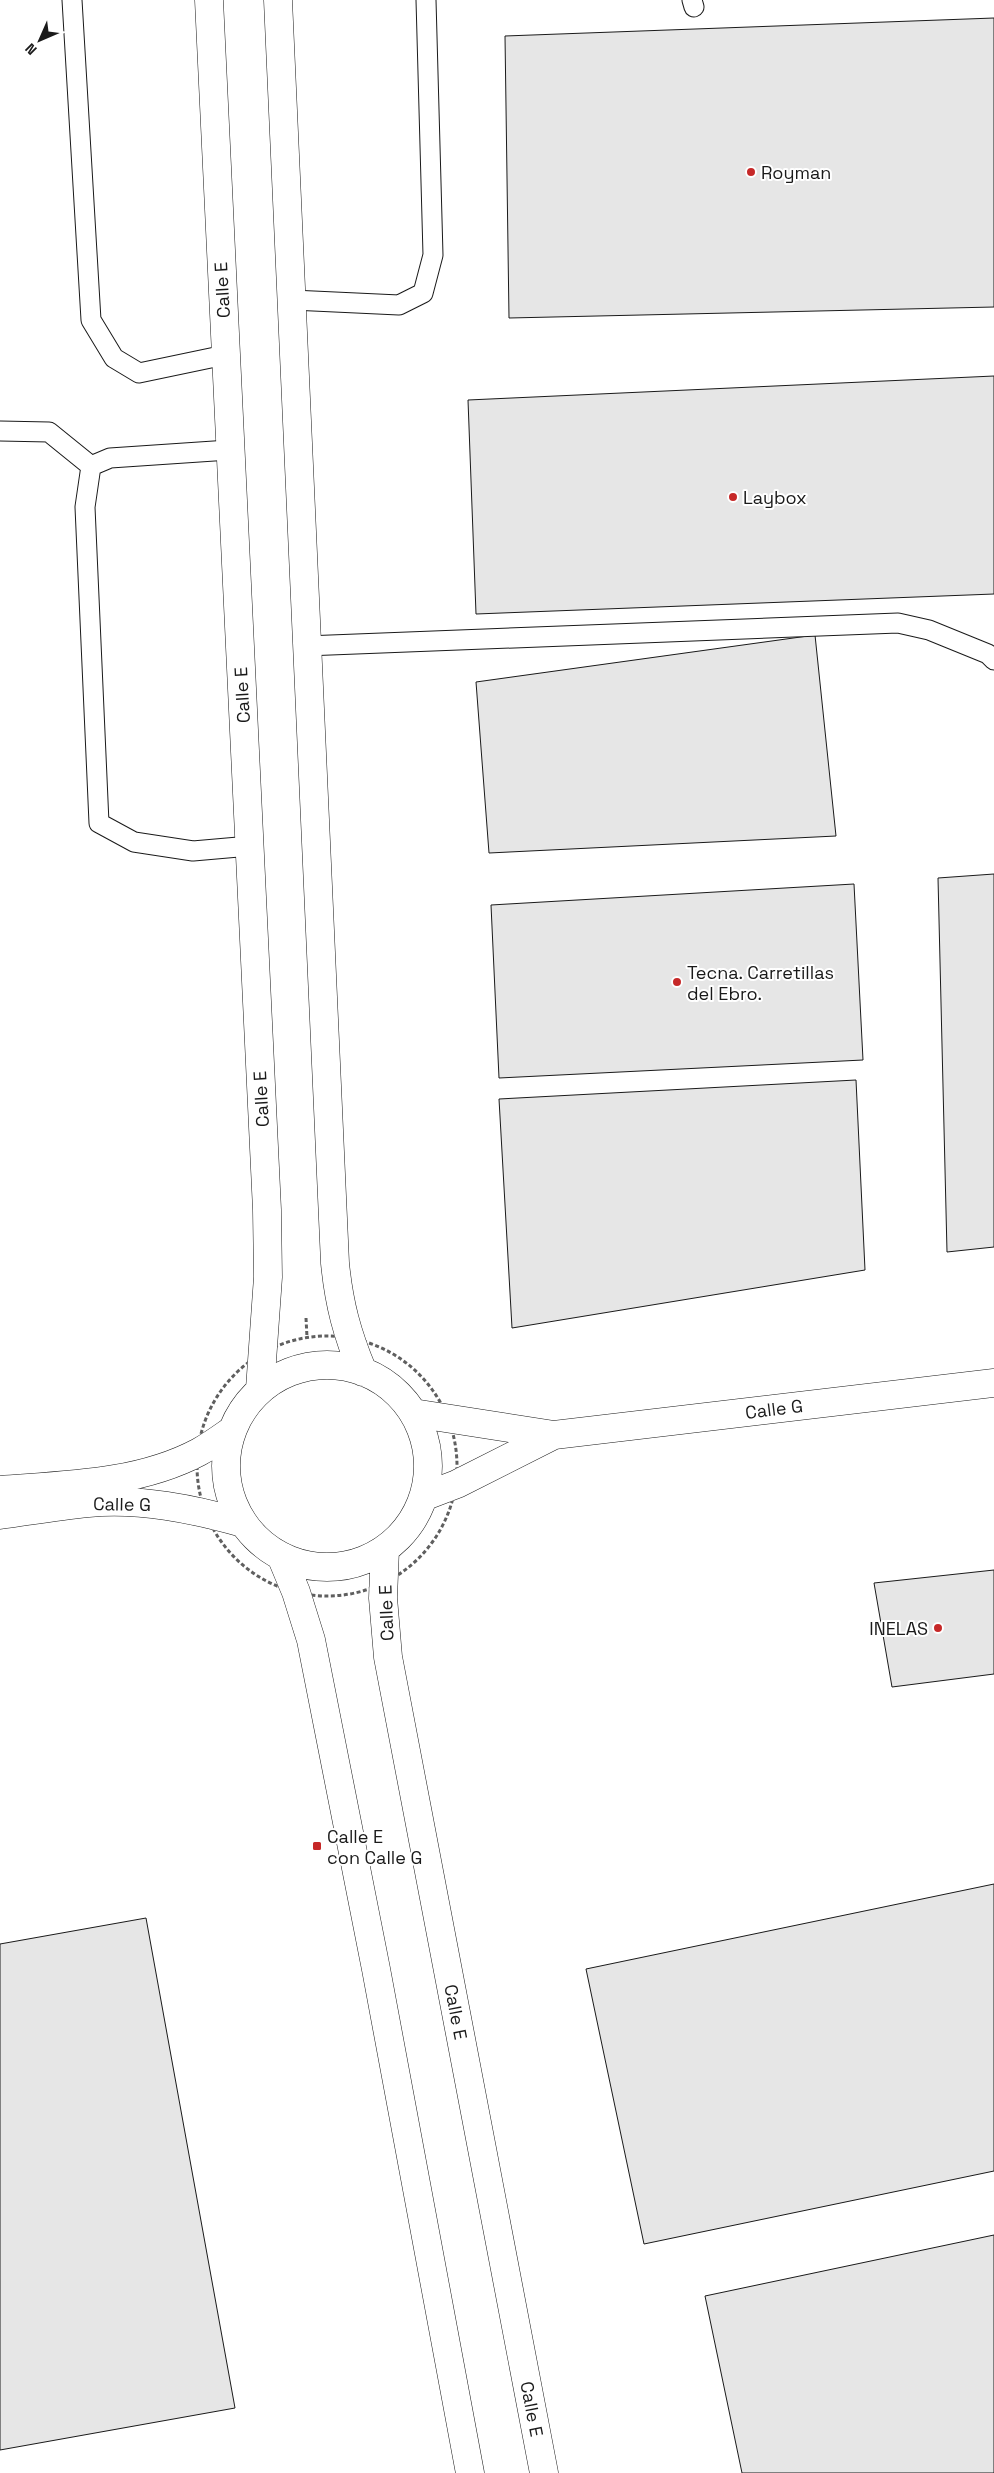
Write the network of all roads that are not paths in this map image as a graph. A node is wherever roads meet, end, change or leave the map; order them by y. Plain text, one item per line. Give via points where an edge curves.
1 (72, 0) edge
2 (209, 0) edge
3 (278, 0) edge
4 (426, 0) edge
5 (292, 300) junction
6 (225, 355) junction
7 (0, 431) edge
8 (229, 450) junction
9 (91, 466) junction
10 (306, 646) junction
11 (994, 660) edge
12 (250, 846) junction
13 (363, 1372) junction
14 (994, 1383) edge
15 (260, 1389) junction
16 (413, 1413) junction
17 (231, 1431) junction
18 (554, 1435) junction
19 (0, 1490) edge
20 (423, 1498) junction
21 (0, 1515) edge
22 (243, 1523) junction
23 (385, 1549) junction
24 (281, 1556) junction
25 (470, 2473) edge
26 (544, 2473) edge

1 - 6 lane via 91,320 114,358 139,373
2 - 6 street, Calle E
3 - 5 street
4 - 5 lane via 432,254 423,293 400,306
5 - 10 street
6 - 8 street, Calle E
7 - 9 lane via 49,432
8 - 9 lane via 110,458
8 - 12 street, Calle E
9 - 12 lane via 85,507 99,823 134,842 193,851
10 - 11 lane via 898,623 929,630 988,654
10 - 13 street via 335,1263 349,1338
12 - 15 street, Calle E via 267,1210 268,1276
13 - 15 street via 342,1366 298,1368
13 - 16 street via 382,1382
14 - 18 street, Calle G
15 - 17 street via 243,1408
16 - 18 street, Calle G
16 - 20 street via 427,1454
17 - 19 street, Calle G via 198,1452 162,1467 128,1476 78,1484
17 - 22 street via 226,1454 226,1478 232,1501
18 - 20 street, Calle G
20 - 23 street via 402,1534
21 - 22 street, Calle G via 89,1503 147,1504 206,1513
22 - 24 street via 260,1542
23 - 24 street via 361,1562 334,1567 307,1565
23 - 26 street, Calle E via 388,1657
24 - 25 street via 311,1640

